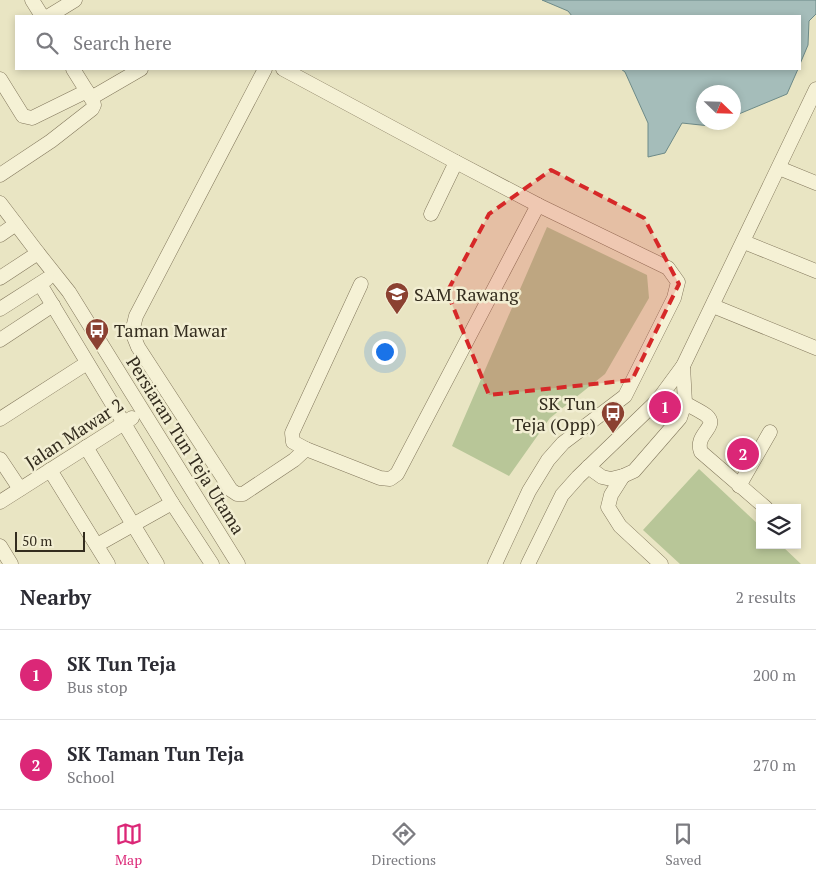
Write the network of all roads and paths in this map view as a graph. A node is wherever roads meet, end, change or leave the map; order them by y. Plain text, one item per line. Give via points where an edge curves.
1 (32, 0) edge
2 (75, 0) edge
3 (41, 15) edge
4 (51, 15) edge
5 (74, 70) edge
6 (139, 70) edge
7 (264, 70) edge
8 (285, 70) edge
9 (0, 79) edge
10 (815, 92) edge
11 (89, 100) junction
12 (456, 162) junction
13 (779, 168) junction
14 (0, 175) edge
15 (816, 183) edge
16 (0, 203) edge
17 (538, 204) junction
18 (431, 214) dead end
19 (16, 224) junction
20 (0, 235) edge
21 (744, 242) junction
22 (38, 253) junction
23 (816, 271) edge
24 (54, 274) junction
25 (0, 278) edge
26 (40, 284) junction
27 (361, 284) dead end
28 (53, 305) junction
29 (713, 306) junction
30 (0, 310) edge
31 (0, 340) edge
32 (816, 348) edge
33 (87, 363) junction
34 (683, 366) junction
35 (684, 404) junction
36 (143, 411) junction
37 (0, 419) edge
38 (124, 422) junction
39 (770, 432) dead end
40 (86, 447) junction
41 (306, 449) junction
42 (0, 459) edge
43 (588, 467) junction
44 (50, 470) junction
45 (623, 476) junction
46 (739, 486) junction
47 (20, 489) junction
48 (0, 502) edge
49 (172, 503) junction
50 (761, 504) edge
51 (133, 525) junction
52 (97, 545) junction
53 (0, 546) edge
54 (12, 564) edge
55 (108, 564) edge
56 (157, 564) edge
57 (212, 564) edge
58 (238, 564) edge
59 (495, 564) edge
60 (528, 564) edge
61 (661, 564) edge

1 - 3 street
2 - 4 street
5 - 11 street
6 - 11 street
7 - 41 street via 136,316 132,332 231,490 243,494
8 - 12 street
9 - 11 street via 27,118
10 - 13 street
11 - 14 street via 57,137
12 - 17 street
12 - 18 street
13 - 15 street
13 - 21 street
16 - 19 street, Persiaran Tun Teja Utama
17 - 41 street via 397,474 390,479 380,478
17 - 59 street via 668,268 678,282 674,298 625,396 563,442 548,460 529,491
19 - 20 street
19 - 22 street, Persiaran Tun Teja Utama
21 - 23 street
21 - 29 street
22 - 24 street, Persiaran Tun Teja Utama
22 - 25 street
24 - 26 street
24 - 36 street, Persiaran Tun Teja Utama via 69,292
26 - 28 street
26 - 30 street
27 - 41 street via 292,433 293,442
28 - 31 street
28 - 33 street
29 - 32 street
29 - 34 street
33 - 37 street
33 - 38 street
34 - 35 street
34 - 43 street via 658,400
35 - 45 street via 680,418 634,471
35 - 46 street via 707,416 710,422 700,438 698,446 701,452
36 - 38 street, Jalan Mawar 2
36 - 58 street, Persiaran Tun Teja Utama
38 - 40 street, Jalan Mawar 2
38 - 49 street
39 - 46 street
40 - 44 street, Jalan Mawar 2
40 - 51 street
42 - 47 street
43 - 45 street via 602,477
43 - 60 street via 558,500
44 - 47 street, Jalan Mawar 2
44 - 52 street
45 - 61 street via 611,495 608,507 620,526
46 - 50 street
47 - 48 street, Jalan Mawar 2
49 - 51 street
49 - 57 street
51 - 52 street
51 - 56 street
52 - 55 street
53 - 54 street

